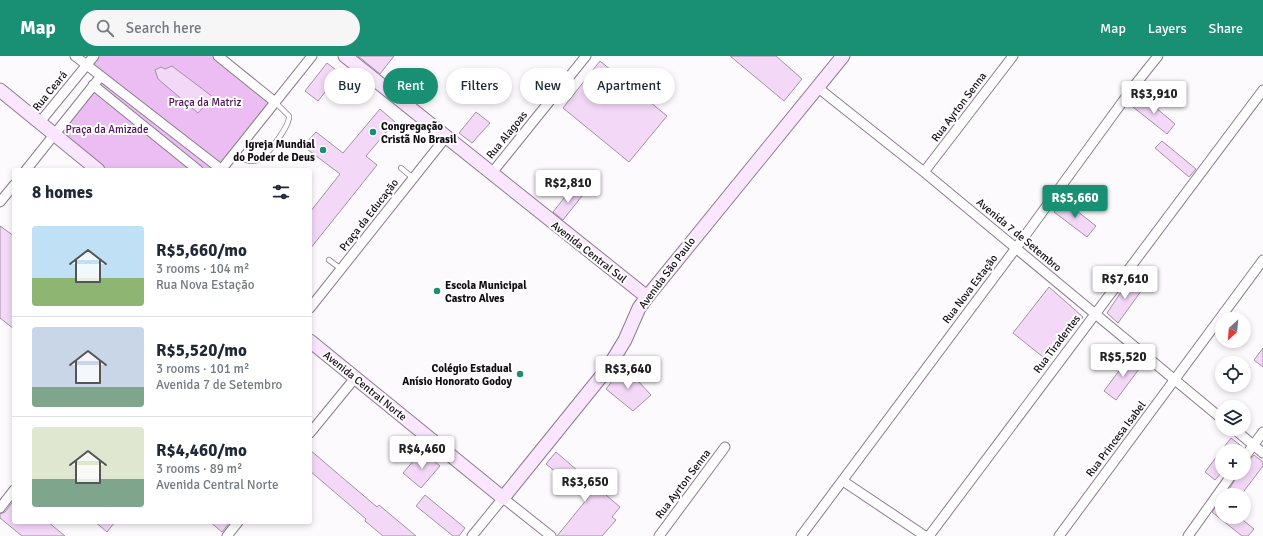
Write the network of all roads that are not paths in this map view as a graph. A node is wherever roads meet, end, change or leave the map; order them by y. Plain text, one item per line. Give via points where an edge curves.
1 (76, 56) edge
2 (94, 56) edge
3 (218, 56) edge
4 (312, 56) edge
5 (347, 56) edge
6 (586, 56) edge
7 (843, 56) edge
8 (1013, 56) edge
9 (1158, 56) edge
10 (87, 65) junction
11 (101, 75) junction
12 (93, 86) junction
13 (817, 87) junction
14 (0, 90) edge
15 (1263, 90) edge
16 (275, 102) junction
17 (40, 122) junction
18 (55, 135) junction
19 (446, 137) junction
20 (234, 154) junction
21 (28, 168) edge
22 (96, 168) edge
23 (196, 168) edge
24 (218, 168) edge
25 (223, 168) edge
26 (402, 168) dead end
27 (924, 172) junction
28 (491, 174) junction
29 (413, 178) junction
30 (12, 187) edge
31 (0, 202) edge
32 (1016, 248) junction
33 (329, 260) dead end
34 (1263, 260) edge
35 (341, 269) junction
36 (647, 297) junction
37 (312, 305) edge
38 (1096, 314) junction
39 (312, 343) edge
40 (355, 378) junction
41 (1175, 380) junction
42 (1215, 413) edge
43 (312, 431) edge
44 (1263, 432) edge
45 (1242, 436) edge
46 (1253, 445) junction
47 (726, 447) dead end
48 (1251, 448) edge
49 (1263, 453) edge
50 (1228, 480) edge
51 (843, 481) junction
52 (12, 493) edge
53 (501, 499) junction
54 (0, 508) edge
55 (236, 524) edge
56 (227, 536) edge
57 (468, 536) edge
58 (472, 536) edge
59 (542, 536) edge
60 (551, 536) edge
61 (659, 536) edge
62 (801, 536) edge
63 (925, 536) edge
64 (929, 536) edge
65 (1059, 536) edge
66 (1188, 536) edge

1 - 10 street
2 - 10 street, Rua Ceará
3 - 16 street
4 - 16 street
5 - 19 main road, Avenida Central Sul
6 - 28 street, Rua Alagoas
7 - 13 main road, Avenida São Paulo
8 - 27 street, Rua Ayrton Senna
9 - 32 street, Rua Nova Estação
10 - 11 street
10 - 17 street, Rua Ceará
11 - 12 street
11 - 24 street
12 - 18 street
12 - 23 street
13 - 27 street, Avenida 7 de Setembro
13 - 36 main road, Avenida São Paulo
14 - 17 main road
15 - 38 street, Rua Tiradentes
16 - 20 street
16 - 20 lane via 289,119 287,126 265,155 256,161 243,159
17 - 18 main road
18 - 21 street
18 - 22 main road
19 - 28 main road, Avenida Central Sul
19 - 29 street, Praça da Educação
20 - 25 street
26 - 29 lane
27 - 32 street, Avenida 7 de Setembro
28 - 36 main road, Avenida Central Sul
29 - 35 street, Praça da Educação
30 - 31 street
32 - 38 street, Avenida 7 de Setembro
32 - 51 street, Rua Nova Estação
33 - 35 lane
34 - 41 street, Rua Princesa Isabel
35 - 37 street, Praça da Educação
36 - 53 main road, Avenida São Paulo via 608,368
38 - 41 street, Avenida 7 de Setembro
38 - 64 street, Rua Tiradentes
39 - 40 main road, Avenida Central Norte
40 - 43 street
40 - 53 main road, Avenida Central Norte
41 - 42 street, Avenida 7 de Setembro
41 - 65 street, Rua Princesa Isabel
44 - 46 street
45 - 46 street
46 - 48 street
46 - 49 street
47 - 61 street, Rua Ayrton Senna
50 - 66 street
51 - 62 street, Rua Nova Estação
51 - 63 street
52 - 54 street
53 - 57 street
53 - 58 street
53 - 59 street
53 - 60 street, Avenida Central Norte
55 - 56 street

